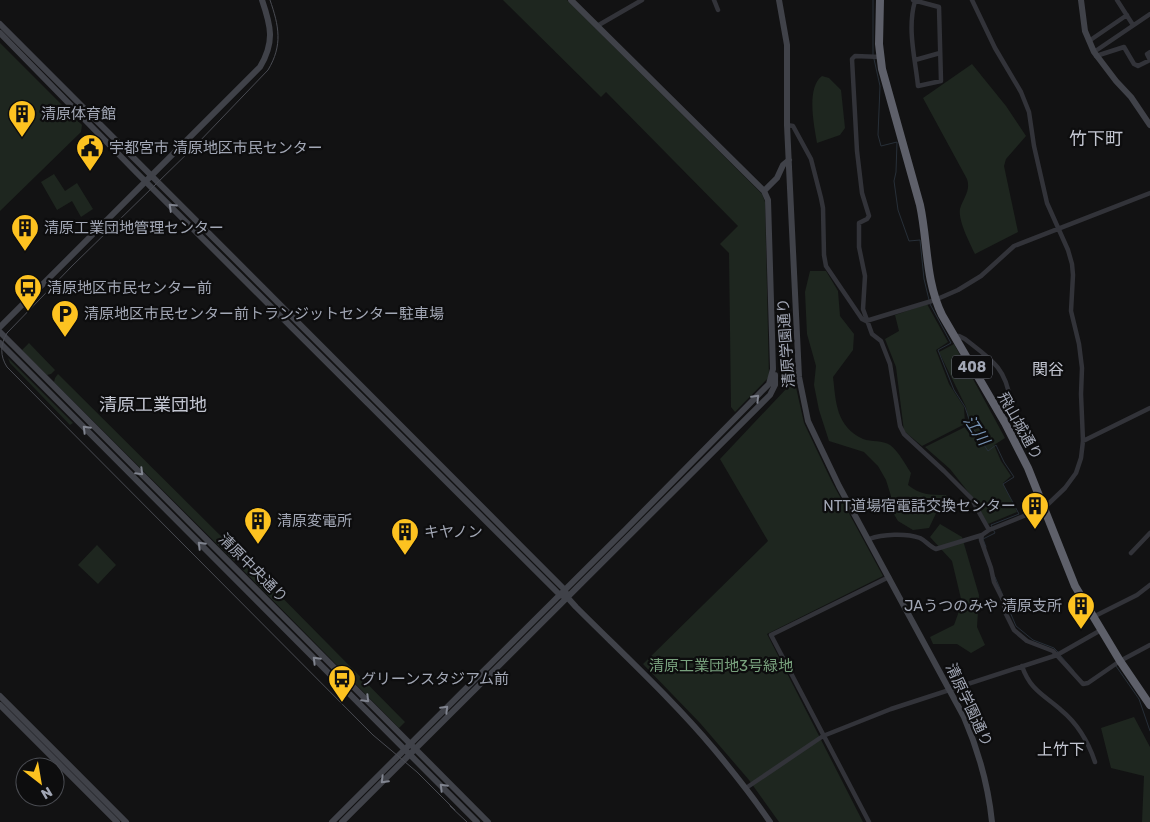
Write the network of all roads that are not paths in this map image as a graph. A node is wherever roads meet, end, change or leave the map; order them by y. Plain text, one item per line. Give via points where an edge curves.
1 (262, 0) edge
2 (571, 0) edge
3 (628, 0) edge
4 (642, 0) edge
5 (714, 0) edge
6 (779, 0) edge
7 (880, 0) edge
8 (914, 0) edge
9 (972, 0) edge
10 (1081, 0) edge
11 (1117, 0) edge
12 (632, 6) junction
13 (718, 10) dead end
14 (1150, 14) edge
15 (1127, 16) junction
16 (0, 24) edge
17 (1133, 25) junction
18 (597, 26) junction
19 (0, 33) edge
20 (1088, 41) junction
21 (1150, 52) edge
22 (940, 53) junction
23 (1095, 54) junction
24 (881, 57) junction
25 (915, 60) junction
26 (1150, 60) edge
27 (787, 125) junction
28 (1150, 125) edge
29 (788, 160) junction
30 (152, 176) junction
31 (146, 182) junction
32 (764, 191) junction
33 (1150, 193) edge
34 (1058, 228) junction
35 (935, 300) junction
36 (868, 321) junction
37 (0, 327) edge
38 (0, 332) edge
39 (954, 336) junction
40 (0, 343) edge
41 (1150, 408) edge
42 (1005, 423) junction
43 (1083, 441) junction
44 (1044, 508) junction
45 (990, 530) junction
46 (1150, 533) edge
47 (982, 536) junction
48 (869, 539) junction
49 (1131, 553) dead end
50 (889, 577) junction
51 (1150, 585) edge
52 (564, 594) junction
53 (1093, 617) junction
54 (1101, 630) junction
55 (1150, 645) edge
56 (1057, 655) junction
57 (1120, 661) junction
58 (1022, 666) junction
59 (951, 689) junction
60 (0, 696) edge
61 (0, 705) edge
62 (1150, 705) edge
63 (823, 736) junction
64 (411, 743) junction
65 (416, 748) junction
66 (407, 752) junction
67 (1095, 762) dead end
68 (746, 788) junction
69 (117, 822) edge
70 (126, 822) edge
71 (332, 822) edge
72 (342, 822) edge
73 (477, 822) edge
74 (488, 822) edge
75 (770, 822) edge
76 (869, 822) edge
77 (992, 822) edge

1 - 30 street via 270,35 268,52 260,67
2 - 18 street
3 - 12 street
4 - 12 street
5 - 13 street
6 - 27 street, 清原学園通り via 787,45
7 - 24 highway, 飛山城通り / 408
8 - 22 street via 939,8
8 - 25 street via 911,36
9 - 34 street via 1026,104 1047,203
10 - 20 street
11 - 15 street
12 - 18 street
14 - 17 street
15 - 17 street
15 - 20 street
16 - 30 street
17 - 23 street
18 - 32 street
19 - 31 street
20 - 23 street
21 - 26 street via 1147,54
22 - 25 street
22 - 25 street via 941,81 918,86
23 - 26 street via 1124,47 1138,66
23 - 28 street
24 - 35 highway, 飛山城通り / 408 via 888,95 924,222
24 - 36 street via 855,56 852,59 857,151 862,193 869,216 859,223 858,232 864,276 863,308
27 - 29 street, 清原学園通り
27 - 36 street via 793,126 811,159 823,208 826,266 862,319
29 - 32 street
29 - 48 street, 清原学園通り via 799,377 808,421
30 - 31 street
30 - 52 street
31 - 37 street
52 -> 31 street
32 - 52 street via 768,200 775,385 770,395
33 - 34 street
34 - 35 street via 1014,246 982,276
34 - 43 street via 1073,269 1071,311 1082,368
35 - 36 street
35 - 39 highway, 飛山城通り / 408
36 - 45 street via 890,364 904,434 971,498
38 -> 64 street, 清原中央通り
39 - 42 highway, 飛山城通り / 408
39 - 42 street via 995,362 1004,376 1011,405 1010,416
66 -> 40 street, 清原中央通り
41 - 43 street
42 - 44 highway, 飛山城通り / 408
43 - 44 street via 1076,472
44 - 45 street
44 - 53 highway, 飛山城通り / 408 via 1069,573
45 - 47 street
46 - 49 street
47 - 48 street via 936,549 912,536
47 - 56 street via 994,582 1014,630 1027,641
48 - 50 street, 清原学園通り
50 - 59 street, 清原学園通り
50 - 63 street via 771,635
51 - 53 street
64 -> 52 street
52 - 65 street
52 - 68 street via 695,727
53 - 54 highway, 飛山城通り / 408
54 - 56 street
54 - 57 highway, 飛山城通り / 408
55 - 57 street
56 - 57 street via 1083,684
56 - 58 street
57 - 62 highway, 飛山城通り / 408
58 - 59 street
58 - 67 street via 1026,678 1044,698 1062,710 1084,736
59 - 63 street
59 - 77 street, 清原学園通り via 977,747 985,773
60 - 70 street
61 - 69 street
63 - 68 street
63 - 76 street
64 - 65 street, 清原中央通り
64 - 66 street
65 - 66 street
65 - 74 street, 清原中央通り
66 - 71 street
66 -> 72 street
73 -> 66 street, 清原中央通り
68 - 75 street

